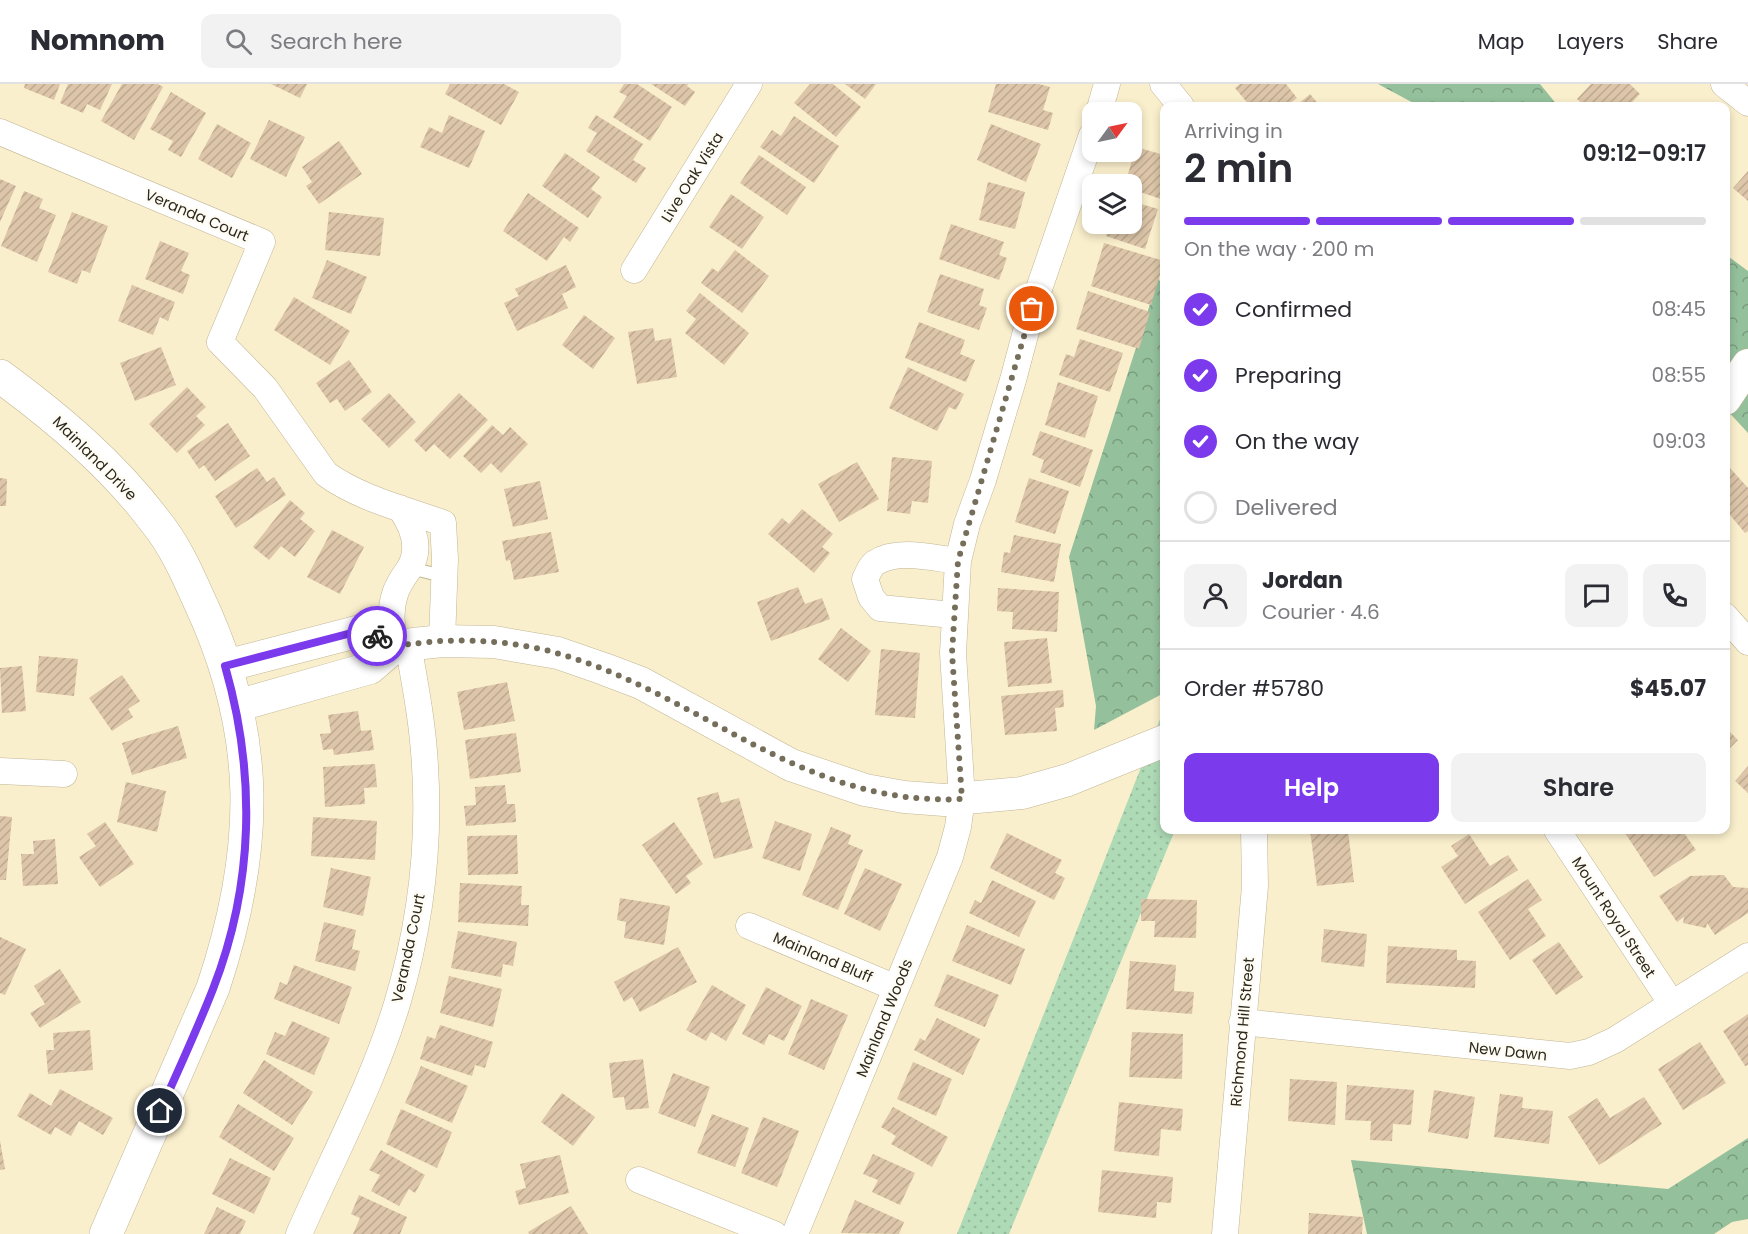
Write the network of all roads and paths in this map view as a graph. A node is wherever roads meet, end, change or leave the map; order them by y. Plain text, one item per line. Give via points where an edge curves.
1 (749, 84) edge
2 (1107, 84) edge
3 (1163, 84) edge
4 (1724, 84) edge
5 (1102, 102) edge
6 (1178, 102) edge
7 (1748, 103) edge
8 (0, 132) edge
9 (1083, 162) edge
10 (634, 270) dead end
11 (1748, 365) edge
12 (0, 376) edge
13 (1730, 392) edge
14 (400, 508) junction
15 (958, 561) junction
16 (410, 568) junction
17 (442, 576) junction
18 (953, 615) junction
19 (1730, 622) edge
20 (442, 641) junction
21 (1748, 642) edge
22 (401, 645) junction
23 (225, 666) junction
24 (237, 706) junction
25 (1160, 743) edge
26 (0, 771) edge
27 (64, 774) dead end
28 (962, 799) junction
29 (1254, 834) edge
30 (1560, 834) edge
31 (749, 926) dead end
32 (1748, 956) edge
33 (896, 988) junction
34 (1672, 1004) junction
35 (1242, 1022) junction
36 (639, 1180) dead end
37 (106, 1234) edge
38 (299, 1234) edge
39 (774, 1234) edge
40 (795, 1234) edge
41 (1225, 1234) edge

1 - 10 street, Live Oak Vista
2 - 5 street
3 - 6 street
4 - 7 street
8 - 14 street, Veranda Court via 262,242 220,342 265,388 326,474 336,482
9 - 15 street, Mainland Woods via 1032,309
11 - 13 street
12 - 23 main road, Mainland Drive via 58,419 124,482 157,522 209,620
14 - 16 street, Veranda Court via 415,538
14 - 17 street, Veranda Court via 443,523
15 - 18 street, Mainland Woods
15 - 18 street via 889,557 873,564 865,579 880,608
16 - 17 lane
16 - 22 street, Veranda Court via 400,580 390,612
17 - 20 street, Veranda Court
18 - 28 street, Mainland Woods
19 - 21 street
20 - 22 street
20 - 28 street via 494,642 558,653 640,683 791,765 827,780 904,797
22 - 23 street via 363,630
22 - 24 street via 370,668
22 - 38 street, Veranda Court via 425,767 425,854 416,926 396,1005 376,1059
23 - 24 main road, Mainland Drive
24 - 37 main road, Mainland Drive via 248,795 246,855 238,904 213,988
25 - 28 street via 1068,780 1022,793
26 - 27 street
28 - 33 street, Mainland Woods via 950,857
29 - 35 street, Richmond Hill Street via 1255,886
30 - 34 street, Mount Royal Street
31 - 33 street, Mainland Bluff
32 - 34 street, New Dawn
33 - 40 street, Mainland Woods
34 - 35 street, New Dawn via 1615,1040 1589,1053 1570,1056
35 - 41 street, Richmond Hill Street
36 - 39 street

